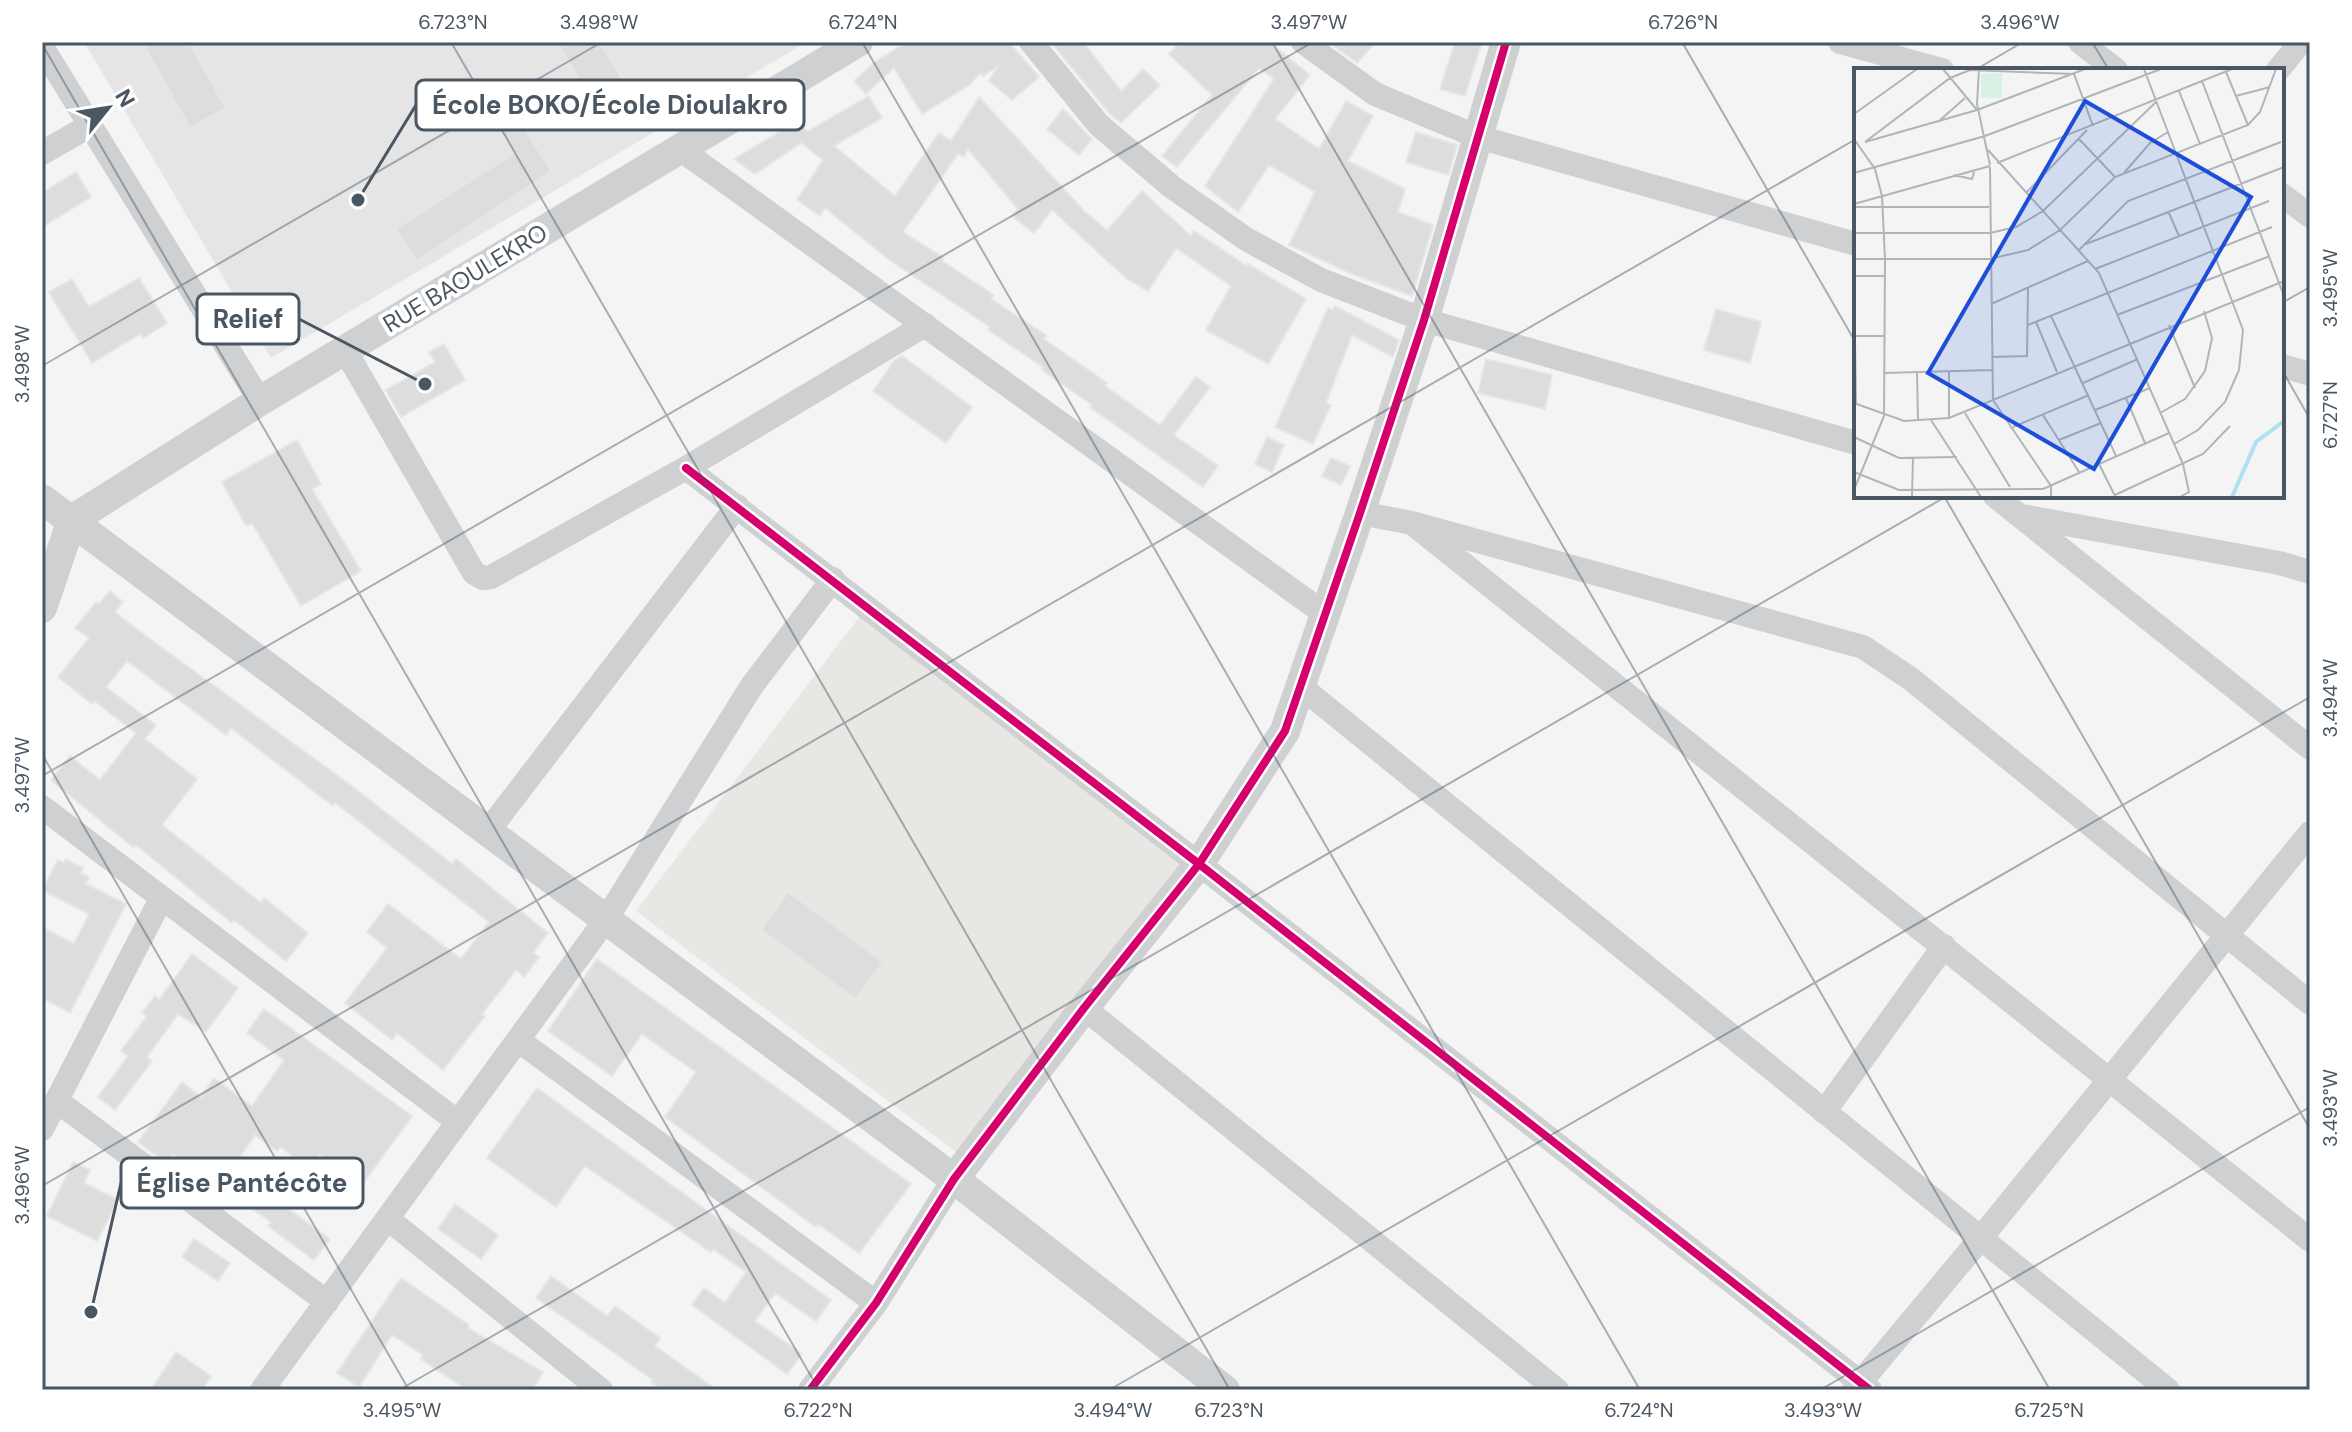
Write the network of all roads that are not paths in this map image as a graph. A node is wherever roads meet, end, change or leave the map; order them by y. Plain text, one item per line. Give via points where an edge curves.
1 (858, 42) edge
2 (1031, 42) edge
3 (1303, 42) edge
4 (1506, 42) edge
5 (1840, 42) edge
6 (2301, 42) edge
7 (42, 47) edge
8 (1935, 68) edge
9 (2280, 68) edge
10 (91, 125) junction
11 (1478, 137) junction
12 (680, 149) junction
13 (42, 153) edge
14 (2284, 196) edge
15 (2310, 216) edge
16 (1854, 243) edge
17 (1424, 320) junction
18 (925, 325) junction
19 (345, 350) junction
20 (2284, 367) edge
21 (2310, 374) edge
22 (260, 401) junction
23 (1854, 442) edge
24 (686, 468) junction
25 (1998, 498) edge
26 (42, 499) edge
27 (737, 506) junction
28 (1360, 513) junction
29 (2019, 515) junction
30 (72, 520) junction
31 (1412, 523) junction
32 (2310, 572) edge
33 (833, 579) junction
34 (42, 608) edge
35 (1325, 614) junction
36 (1300, 686) junction
37 (2310, 748) edge
38 (42, 807) edge
39 (488, 831) junction
40 (2310, 833) edge
41 (1199, 864) junction
42 (161, 899) junction
43 (607, 918) junction
44 (2227, 935) junction
45 (1944, 946) junction
46 (2310, 1003) edge
47 (1084, 1008) junction
48 (518, 1040) junction
49 (2110, 1079) junction
50 (57, 1101) junction
51 (1824, 1112) junction
52 (458, 1122) junction
53 (42, 1129) edge
54 (954, 1179) junction
55 (388, 1219) junction
56 (1980, 1239) junction
57 (2310, 1240) edge
58 (327, 1302) junction
59 (876, 1303) junction
60 (574, 1382) edge
61 (1215, 1387) edge
62 (1861, 1387) edge
63 (262, 1390) edge
64 (601, 1390) edge
65 (810, 1390) edge
66 (1557, 1390) edge
67 (2168, 1390) edge

1 - 12 street, RUE BAOULEKRO
2 - 17 street via 1099,125 1172,187 1246,239 1321,280
3 - 11 street via 1375,94
4 - 11 street
5 - 8 street
6 - 9 street
7 - 10 street
10 - 13 street
10 - 22 street
11 - 16 street
11 - 17 street
12 - 18 street
12 - 19 street, RUE BAOULEKRO
14 - 15 street
17 - 23 street
17 - 28 street
18 - 24 street
18 - 35 street
19 - 22 street, RUE BAOULEKRO
19 - 24 street via 474,573 483,578
20 - 21 street
22 - 30 street, RUE BAOULEKRO
24 - 27 street
25 - 29 street
26 - 30 street
27 - 33 street
27 - 39 street
28 - 31 street
28 - 35 street
29 - 32 street
29 - 37 street
30 - 34 street
30 - 39 street
31 - 44 street via 1863,647 1911,679
31 - 45 street
33 - 41 street
33 - 43 street via 751,687
35 - 36 street
36 - 41 street via 1285,731
36 - 51 street
38 - 42 street
39 - 43 street
40 - 44 street
41 - 47 street
41 - 62 street
42 - 50 street
42 - 52 street
43 - 48 street
43 - 54 street
44 - 46 street
44 - 49 street
45 - 49 street
45 - 51 street
47 - 54 street
47 - 66 street
48 - 52 street
48 - 59 street
49 - 56 street
49 - 57 street
50 - 53 street
50 - 58 street
51 - 56 street
52 - 55 street
54 - 59 street
54 - 61 street
55 - 58 street
55 - 60 street
56 - 62 street
56 - 67 street
58 - 63 street
59 - 65 street
60 - 64 street

